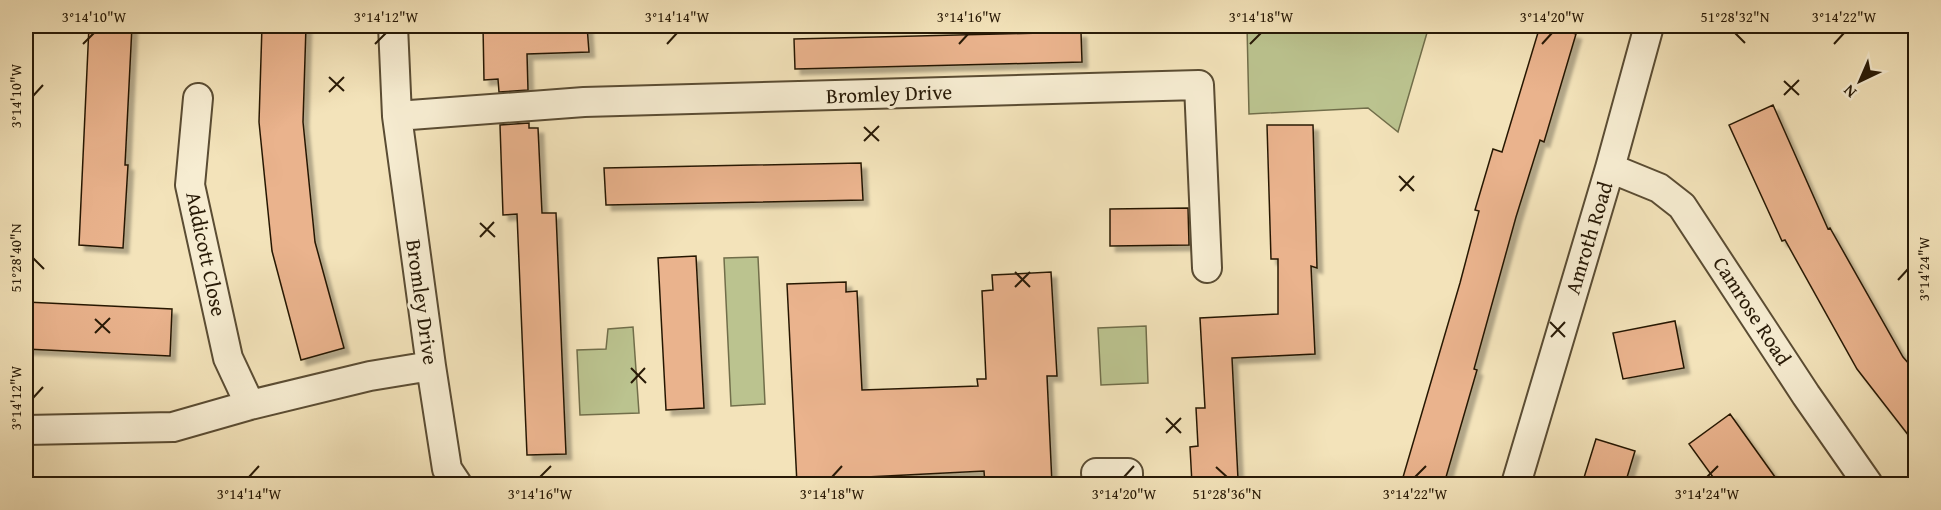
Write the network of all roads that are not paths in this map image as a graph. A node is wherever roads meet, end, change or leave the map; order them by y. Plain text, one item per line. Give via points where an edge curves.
1 (393, 26) edge
2 (1649, 26) edge
3 (198, 98) dead end
4 (397, 116) junction
5 (1610, 168) junction
6 (1207, 268) dead end
7 (431, 366) junction
8 (250, 405) junction
9 (26, 430) edge
10 (1096, 473) dead end
11 (457, 484) edge
12 (1128, 484) edge
13 (1516, 484) edge
14 (1868, 484) edge

1 - 4 street, Bromley Drive
2 - 5 street, Amroth Road
3 - 8 street, Addicott Close via 190,185 228,358
4 - 6 street, Bromley Drive via 584,102 1199,86
4 - 7 street, Bromley Drive
5 - 13 street, Amroth Road
5 - 14 street, Camrose Road via 1659,188 1682,206
7 - 8 street via 370,376
7 - 11 street, Bromley Drive via 447,469
8 - 9 street via 173,427
10 - 12 street via 1128,473

